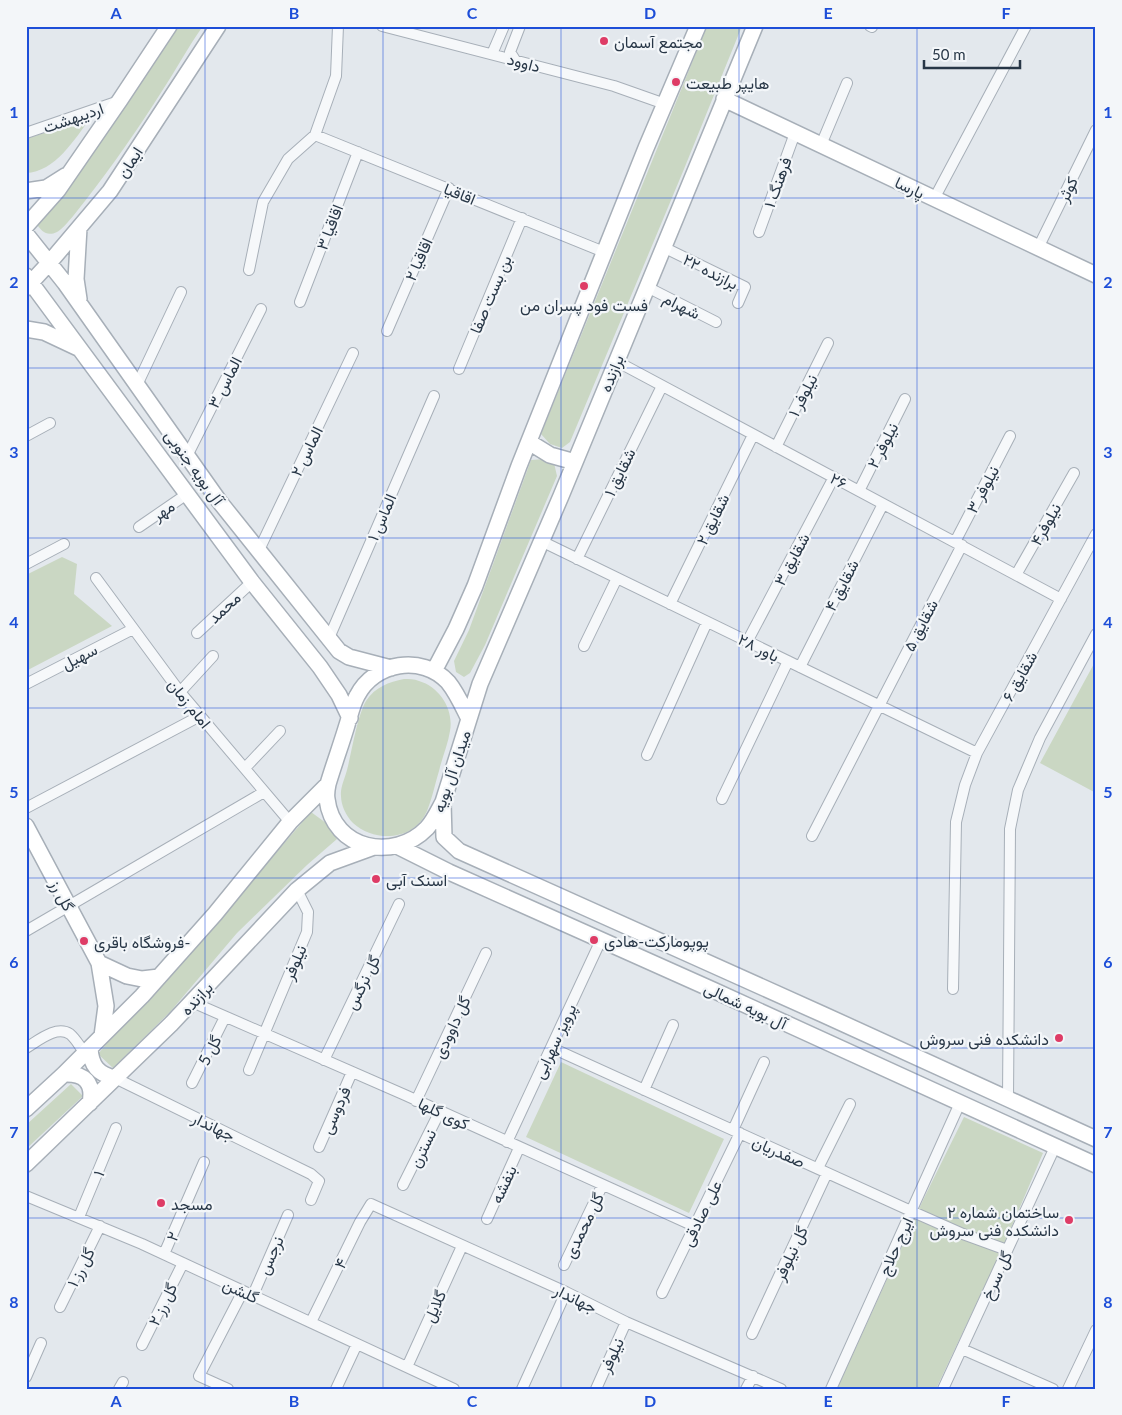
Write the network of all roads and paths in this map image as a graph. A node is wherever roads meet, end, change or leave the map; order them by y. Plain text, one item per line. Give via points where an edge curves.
1 (169, 26) edge
2 (218, 26) edge
3 (338, 26) edge
4 (382, 26) edge
5 (504, 26) edge
6 (520, 26) edge
7 (698, 26) edge
8 (754, 26) edge
9 (1026, 26) edge
10 (492, 54) junction
11 (516, 60) junction
12 (847, 83) dead end
13 (724, 99) junction
14 (120, 100) junction
15 (665, 104) junction
16 (1096, 130) edge
17 (26, 133) edge
18 (795, 133) junction
19 (315, 135) junction
20 (821, 145) junction
21 (358, 152) junction
22 (70, 173) junction
23 (449, 188) junction
24 (26, 191) edge
25 (934, 199) junction
26 (522, 218) junction
27 (30, 222) edge
28 (79, 228) junction
29 (759, 232) dead end
30 (26, 234) edge
31 (63, 247) junction
32 (663, 247) junction
33 (1038, 248) junction
34 (604, 252) junction
35 (50, 262) junction
36 (250, 270) dead end
37 (1095, 272) edge
38 (28, 282) edge
39 (647, 287) junction
40 (181, 292) dead end
41 (300, 302) dead end
42 (738, 303) dead end
43 (81, 305) junction
44 (261, 309) dead end
45 (716, 322) dead end
46 (26, 328) edge
47 (386, 331) dead end
48 (828, 343) dead end
49 (81, 350) junction
50 (353, 353) dead end
51 (616, 361) junction
52 (459, 369) dead end
53 (137, 386) junction
54 (662, 386) junction
55 (434, 396) dead end
56 (906, 399) dead end
57 (50, 423) dead end
58 (754, 435) junction
59 (26, 436) edge
60 (1010, 436) dead end
61 (529, 442) junction
62 (776, 447) junction
63 (187, 456) junction
64 (575, 462) junction
65 (1074, 473) dead end
66 (834, 477) junction
67 (859, 491) junction
68 (187, 494) junction
69 (883, 504) junction
70 (139, 527) dead end
71 (1096, 534) edge
72 (541, 541) junction
73 (64, 544) dead end
74 (958, 544) junction
75 (259, 550) junction
76 (577, 559) junction
77 (26, 564) edge
78 (1016, 575) junction
79 (96, 578) dead end
80 (617, 578) junction
81 (252, 582) junction
82 (1061, 599) junction
83 (670, 604) junction
84 (707, 622) junction
85 (133, 629) junction
86 (197, 633) dead end
87 (1096, 634) edge
88 (329, 638) junction
89 (747, 642) junction
90 (584, 646) dead end
91 (213, 656) dead end
92 (788, 661) junction
93 (800, 667) junction
94 (391, 668) junction
95 (434, 671) junction
96 (26, 684) edge
97 (180, 692) junction
98 (879, 706) junction
99 (200, 716) junction
100 (350, 718) junction
101 (469, 720) junction
102 (280, 731) dead end
103 (977, 753) junction
104 (648, 755) dead end
105 (245, 768) junction
106 (328, 784) junction
107 (264, 792) junction
108 (722, 798) dead end
109 (443, 802) junction
110 (26, 808) edge
111 (290, 822) junction
112 (26, 826) edge
113 (812, 836) dead end
114 (397, 846) junction
115 (374, 847) junction
116 (297, 890) junction
117 (399, 904) dead end
118 (69, 907) junction
119 (26, 931) edge
120 (601, 940) junction
121 (486, 952) dead end
122 (99, 963) junction
123 (159, 977) junction
124 (953, 989) dead end
125 (192, 1002) junction
126 (797, 1002) junction
127 (226, 1017) junction
128 (785, 1023) junction
129 (673, 1025) dead end
130 (264, 1034) junction
131 (102, 1036) junction
132 (26, 1048) edge
133 (552, 1048) junction
134 (87, 1051) junction
135 (324, 1060) junction
136 (764, 1062) dead end
137 (249, 1070) dead end
138 (352, 1072) junction
139 (64, 1074) junction
140 (115, 1078) junction
141 (192, 1083) dead end
142 (644, 1090) junction
143 (1008, 1099) junction
144 (416, 1100) junction
145 (90, 1103) junction
146 (960, 1103) junction
147 (850, 1104) dead end
148 (26, 1110) edge
149 (440, 1111) junction
150 (116, 1128) dead end
151 (736, 1132) junction
152 (1096, 1139) edge
153 (507, 1142) junction
154 (319, 1147) dead end
155 (1055, 1147) junction
156 (519, 1148) junction
157 (204, 1162) dead end
158 (26, 1164) edge
159 (1096, 1166) edge
160 (822, 1171) junction
161 (404, 1185) dead end
162 (602, 1186) junction
163 (26, 1196) edge
164 (311, 1200) dead end
165 (371, 1204) joint
166 (911, 1211) junction
167 (288, 1215) dead end
168 (79, 1218) junction
169 (487, 1219) dead end
170 (100, 1226) junction
171 (694, 1226) junction
172 (462, 1246) junction
173 (1007, 1250) junction
174 (164, 1254) junction
175 (183, 1263) junction
176 (564, 1265) dead end
177 (566, 1292) junction
178 (248, 1293) junction
179 (662, 1293) dead end
180 (60, 1307) dead end
181 (311, 1322) junction
182 (626, 1322) junction
183 (1096, 1330) edge
184 (752, 1334) dead end
185 (41, 1343) dead end
186 (358, 1344) junction
187 (142, 1345) dead end
188 (962, 1349) junction
189 (407, 1367) junction
190 (753, 1376) junction
191 (26, 1377) edge
192 (228, 1389) edge
193 (336, 1389) edge
194 (454, 1389) edge
195 (522, 1389) edge
196 (596, 1389) edge
197 (746, 1389) edge
198 (781, 1389) edge
199 (831, 1389) edge
200 (944, 1389) edge
201 (1053, 1389) edge
202 (1068, 1389) edge

1 - 14 main road
2 - 28 main road, ایمان via 110,191
3 - 19 street via 336,76
4 - 10 street, داوود
5 - 10 street
6 - 11 street via 510,52
7 - 15 main road
8 - 13 main road, برازنده
9 - 25 street
10 - 11 street, داوود
11 - 15 street, داوود via 614,86
12 - 20 street
13 - 18 main road, پارسا
13 - 32 main road, برازنده
14 - 17 street, اردیبهشت
14 - 22 main road
15 - 34 main road
16 - 33 street, کوثر
18 - 20 main road, پارسا
18 - 29 street, فرهنگ ۱
19 - 21 street, اقاقیا
19 - 36 street via 288,159 264,202
20 - 25 main road, پارسا
21 - 23 street, اقاقیا
21 - 41 street, اقاقیا ۳
22 - 24 main road via 46,188
22 - 27 main road
23 - 26 street, اقاقیا
23 - 47 street, اقاقیا ۲
25 - 33 main road, پارسا
26 - 34 street, اقاقیا
26 - 52 street, بن بست صفا
27 - 31 main road via 41,240 51,246
28 - 31 main road, ایمان
28 - 43 main road via 76,279
30 - 35 main road, آل بویه جنوبی
31 - 35 main road, ایمان
32 - 39 main road, برازنده
32 - 42 street, برازنده ۲۲ via 745,287
33 - 37 main road, پارسا
34 - 61 main road
35 - 38 main road, ایمان
35 - 43 main road, آل بویه جنوبی
38 - 49 main road, آل بویه جنوبی
39 - 45 street, شهرام
39 - 51 main road, برازنده
40 - 53 street
43 - 53 main road, آل بویه جنوبی
44 - 63 street, الماس ۳
46 - 49 main road via 44,332
48 - 62 street, نیلوفر ۱
49 - 68 main road, آل بویه جنوبی
50 - 75 street, الماس ۲
51 - 54 street, ۲۶
51 - 64 main road, برازنده
53 - 63 main road, آل بویه جنوبی
54 - 58 street, ۲۶
54 - 76 street, شقایق ۱
55 - 88 street, الماس ۱
56 - 67 street, نیلوفر ۲
57 - 59 street
58 - 62 street, ۲۶
58 - 83 street, شقایق ۲
60 - 74 street, نیلوفر ۳
61 - 64 main road via 550,454
61 - 95 main road via 474,586
62 - 66 street, ۲۶
63 - 75 main road, آل بویه جنوبی
64 - 72 main road, برازنده
65 - 78 street, نیلوفر۴
66 - 67 street, ۲۶
66 - 89 street, شقایق ۳
67 - 69 street, ۲۶
68 - 70 street, مهر
68 - 81 main road, آل بویه جنوبی
69 - 74 street, ۲۶
69 - 93 street, شقایق ۴
71 - 82 street, شقایق ۶
72 - 76 street, باور ۲۸
72 - 101 main road, برازنده via 480,684
73 - 77 street
74 - 78 street, ۲۶
74 - 98 street, شقایق ۵
75 - 88 main road, آل بویه جنوبی
76 - 80 street, باور ۲۸
78 - 82 street, ۲۶
79 - 85 street, امام زمان
80 - 83 street, باور ۲۸
80 - 90 street
81 - 86 street, محمد
81 - 100 main road, آل بویه جنوبی via 320,667
82 - 103 street, شقایق ۶
83 - 84 street, باور ۲۸
84 - 89 street, باور ۲۸
84 - 104 street
85 - 96 street, سهیل
85 - 97 street, امام زمان
87 - 143 street via 1040,738 1018,790 1010,828
88 - 94 main road, آل بویه جنوبی via 339,651 349,657
89 - 92 street, باور ۲۸
91 - 97 street
92 - 93 street, باور ۲۸
92 - 108 street
93 - 98 street, باور ۲۸
94 - 95 main road, میدان آل بویه via 417,665
94 - 100 main road, میدان آل بویه via 382,670 368,681 357,696
95 - 101 main road, میدان آل بویه via 448,683
97 - 99 street, امام زمان
98 - 103 street, باور ۲۸
98 - 113 street, شقایق ۵
99 - 105 street, امام زمان
99 - 110 street
100 - 106 main road, میدان آل بویه
101 - 109 main road, میدان آل بویه
102 - 105 street
103 - 124 street, شقایق ۶ via 956,822
105 - 107 street, امام زمان
106 - 111 main road
106 - 115 main road, میدان آل بویه via 326,797 334,821 351,838
107 - 111 street, امام زمان
107 - 118 street
109 - 114 main road, میدان آل بویه via 426,829
109 - 126 main road, آل بویه شمالی via 444,837 459,851
111 - 123 main road
112 - 118 main road, گل رز
114 - 115 main road, میدان آل بویه
114 - 120 main road, آل بویه شمالی
115 - 116 main road, برازنده via 330,863
116 - 125 main road, برازنده
116 - 130 street, نیلوفر via 308,912 307,932
117 - 135 street, گل نرگس
118 - 119 street
118 - 122 main road, گل رز
120 - 128 main road, آل بویه شمالی
120 - 133 street, پرویز سهرابی
121 - 144 street, گل داوودی
122 - 123 main road via 126,976 142,979
122 - 131 main road, گل رز via 106,1006
123 - 131 main road
125 - 127 street, کوی گلها
125 - 140 main road, برازنده
126 - 128 main road
126 - 143 main road, آل بویه شمالی
127 - 130 street, کوی گلها
127 - 141 street, گل 5
128 - 146 main road, آل بویه شمالی
129 - 142 street
130 - 135 street, کوی گلها
130 - 137 street, نیلوفر
131 - 134 main road
132 - 134 street via 56,1031 70,1035
133 - 142 street, صفدریان
133 - 153 street, پرویز سهرابی
134 - 139 main road
134 - 140 main road via 99,1071
135 - 138 street, کوی گلها
136 - 151 street, علی صادقی
138 - 144 street, کوی گلها
138 - 154 street, فردوسی
139 - 145 main road via 74,1073 83,1077 92,1094
139 - 148 main road
140 - 145 main road, برازنده
140 - 164 street, جهاندار via 311,1174 319,1181
142 - 151 street, صفدریان
143 - 152 main road, آل بویه شمالی
144 - 149 street, کوی گلها
145 - 158 main road, برازنده
146 - 155 main road, آل بویه شمالی
146 - 166 street, ایرج حلاج
147 - 160 street, گل نیلوفر
149 - 153 street, کوی گلها
149 - 161 street, نسترن
150 - 168 street, ۱
151 - 160 street, صفدریان
151 - 171 street, علی صادقی
153 - 156 street, کوی گلها
155 - 159 main road, آل بویه شمالی
155 - 173 street, گل سرخ
156 - 162 street, کوی گلها
156 - 169 street, بنفشه
157 - 174 street, ۲
160 - 166 street, صفدریان
160 - 184 street, گل نیلوفر
162 - 171 street, کوی گلها
162 - 176 street, گل محمدی
163 - 168 street, گلشن
165 - 172 street, جهاندار
165 - 181 street, ۴
166 - 173 street, صفدریان
166 - 199 street, ایرج حلاج
167 - 178 street, نرجس
168 - 170 street, گلشن
170 - 174 street, گلشن
170 - 180 street, گل رز ۱
171 - 179 street, علی صادقی
172 - 177 street, جهاندار
172 - 189 street, گلایل
173 - 188 street, گل سرخ
174 - 175 street, گلشن
175 - 178 street, گلشن
175 - 187 street, گل رز ۲
177 - 182 street, جهاندار
177 - 195 street
178 - 181 street, گلشن
178 - 192 street, نرجس via 199,1376
181 - 186 street, گلشن
182 - 190 street, جهاندار
182 - 196 street, نیلوفر
183 - 202 street
185 - 191 street
186 - 189 street, گلشن
186 - 193 street
188 - 200 street, گل سرخ
188 - 201 street
189 - 194 street, گلشن
190 - 197 street
190 - 198 street, جهاندار

